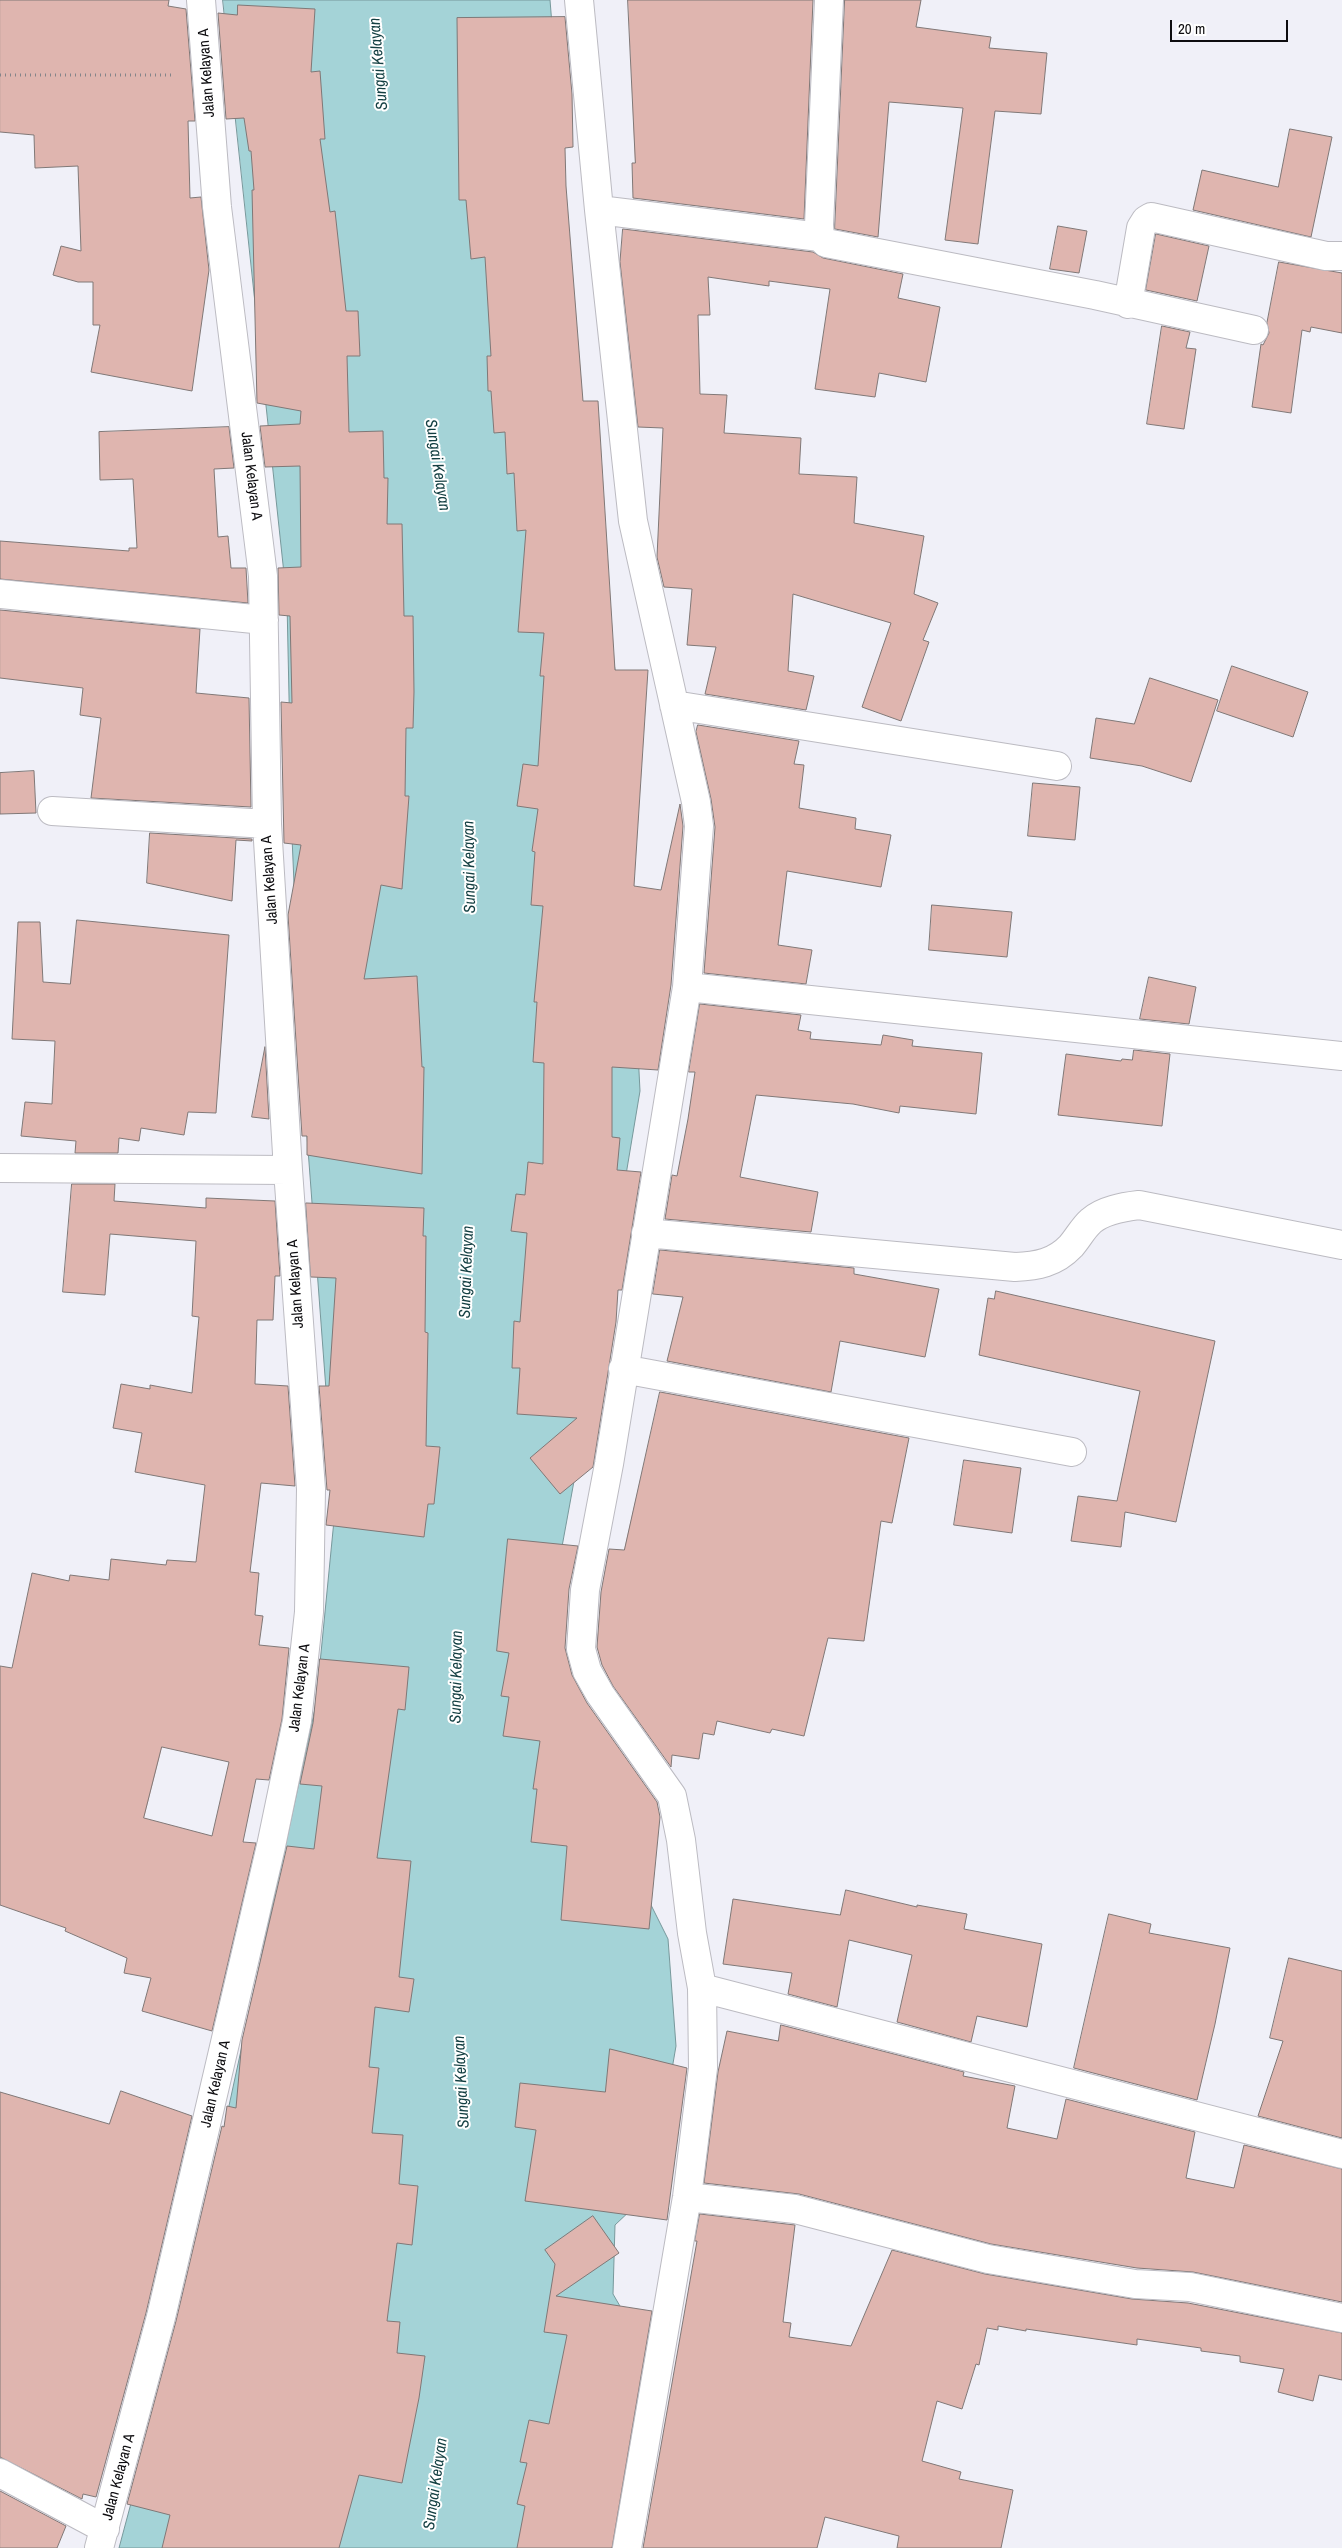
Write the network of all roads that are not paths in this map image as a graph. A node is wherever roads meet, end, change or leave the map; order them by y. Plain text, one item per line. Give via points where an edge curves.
1 (202, 0) edge
2 (579, 0) edge
3 (829, 0) edge
4 (599, 210) junction
5 (820, 237) junction
6 (1342, 256) edge
7 (1128, 304) junction
8 (1254, 330) dead end
9 (0, 594) edge
10 (264, 620) junction
11 (674, 705) junction
12 (1057, 766) dead end
13 (52, 811) dead end
14 (266, 824) junction
15 (687, 987) junction
16 (1342, 1056) edge
17 (0, 1168) edge
18 (288, 1170) junction
19 (646, 1233) junction
20 (1342, 1245) edge
21 (623, 1369) junction
22 (1072, 1452) dead end
23 (702, 1988) junction
24 (1342, 2154) edge
25 (687, 2197) junction
26 (1342, 2318) edge
27 (0, 2473) edge
28 (102, 2538) edge
29 (627, 2548) edge

1 - 10 street, Jalan Kelayan A via 217,207 263,576
2 - 4 street
3 - 5 street
4 - 5 street
4 - 11 street via 634,521
5 - 7 street via 835,246
6 - 7 street via 1326,256 1151,217 1140,228
7 - 8 street
9 - 10 street
10 - 14 street, Jalan Kelayan A
11 - 12 street
11 - 15 street via 699,826
13 - 14 street
14 - 18 street, Jalan Kelayan A
15 - 16 street
15 - 19 street
17 - 18 street
18 - 28 street, Jalan Kelayan A via 311,1489 309,1612 297,1721 161,2317
19 - 20 street via 1015,1267 1039,1266 1058,1258 1071,1247 1091,1220 1110,1211 1139,1205
19 - 21 street
21 - 22 street
21 - 23 street via 585,1590 581,1649 587,1671 600,1694 672,1796 682,1840 692,1933
23 - 24 street
23 - 25 street via 703,2068
25 - 26 street via 795,2209 988,2260 1135,2284 1190,2287
25 - 29 street
27 - 28 street

